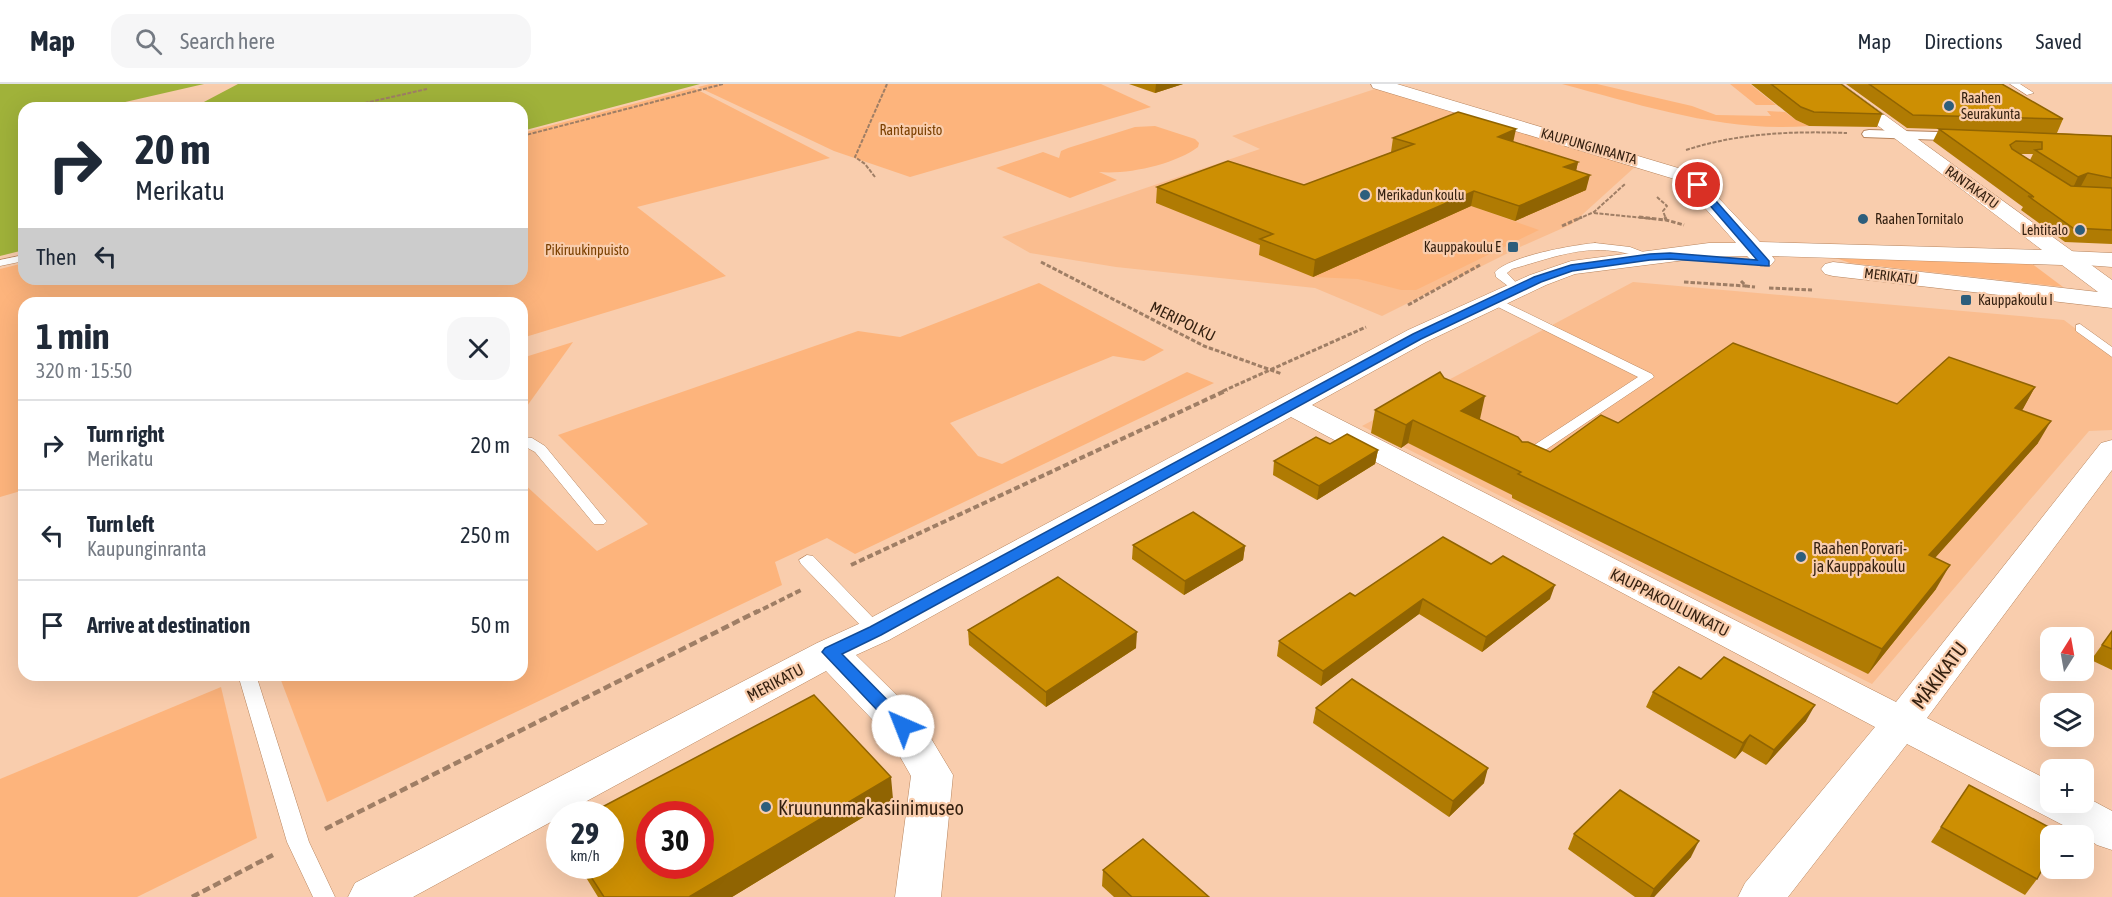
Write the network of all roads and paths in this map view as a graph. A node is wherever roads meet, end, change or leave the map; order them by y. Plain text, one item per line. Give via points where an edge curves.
1 (723, 84) edge
2 (887, 84) edge
3 (1379, 84) edge
4 (1832, 84) edge
5 (2014, 84) edge
6 (427, 90) dead end
7 (2030, 93) dead end
8 (371, 102) edge
9 (528, 134) edge
10 (1869, 134) joint
11 (1902, 135) junction
12 (1984, 138) edge
13 (1654, 165) junction
14 (875, 177) dead end
15 (1630, 181) junction
16 (1591, 213) junction
17 (1666, 220) junction
18 (1552, 230) dead end
19 (1690, 230) dead end
20 (1759, 256) junction
21 (2067, 258) junction
22 (18, 259) edge
23 (2112, 260) edge
24 (1041, 262) dead end
25 (0, 263) edge
26 (1482, 264) dead end
27 (2112, 291) edge
28 (1504, 295) junction
29 (2112, 301) edge
30 (1400, 309) dead end
31 (1370, 325) dead end
32 (2080, 328) dead end
33 (2112, 353) edge
34 (1269, 370) junction
35 (1320, 389) junction
36 (1290, 405) junction
37 (528, 442) edge
38 (2112, 449) edge
39 (1521, 460) edge
40 (599, 521) dead end
41 (807, 560) dead end
42 (823, 578) junction
43 (876, 631) junction
44 (830, 652) junction
45 (249, 681) edge
46 (1902, 722) junction
47 (2040, 795) edge
48 (2077, 813) edge
49 (2112, 832) edge
50 (298, 842) junction
51 (192, 897) edge
52 (324, 897) edge
53 (370, 897) edge
54 (918, 897) edge
55 (1761, 897) edge

1 - 9 path
2 - 14 path via 855,157
3 - 13 street, KAUPUNGINRANTA
4 - 11 street, RANTAKATU
5 - 7 lane
6 - 8 path
10 - 11 street
10 - 13 path via 1763,132 1718,139
11 - 12 street
11 - 21 street, RANTAKATU
13 - 15 path
13 - 20 street, KAUPUNGINRANTA via 1688,177
15 - 16 path
15 - 17 path via 1666,203
16 - 17 path
16 - 18 path
17 - 19 path
20 - 21 street, MERIKATU
20 - 28 street, MERIKATU via 1660,257 1571,268
20 - 29 street, MERIKATU
21 - 23 street
21 - 27 street, RANTAKATU
22 - 25 lane
24 - 34 path, MERIPOLKU via 1204,346
26 - 30 path
28 - 35 street, MERIKATU via 1417,336
28 - 39 lane via 1647,377
31 - 34 path
32 - 33 lane
34 - 35 path, MERIPOLKU
34 - 42 path
35 - 36 street, MERIKATU
36 - 43 street, MERIKATU
36 - 46 street, KAUPPAKOULUNKATU
37 - 40 lane via 540,449
38 - 46 street, MÄKIKATU
41 - 42 lane
42 - 43 lane
42 - 50 path
43 - 44 street, MERIKATU
44 - 53 street, MERIKATU
44 - 54 street via 903,726 932,775
45 - 50 lane
46 - 47 street, KAUPPAKOULUNKATU
46 - 55 street, MÄKIKATU
48 - 49 street
50 - 51 path
50 - 52 lane

